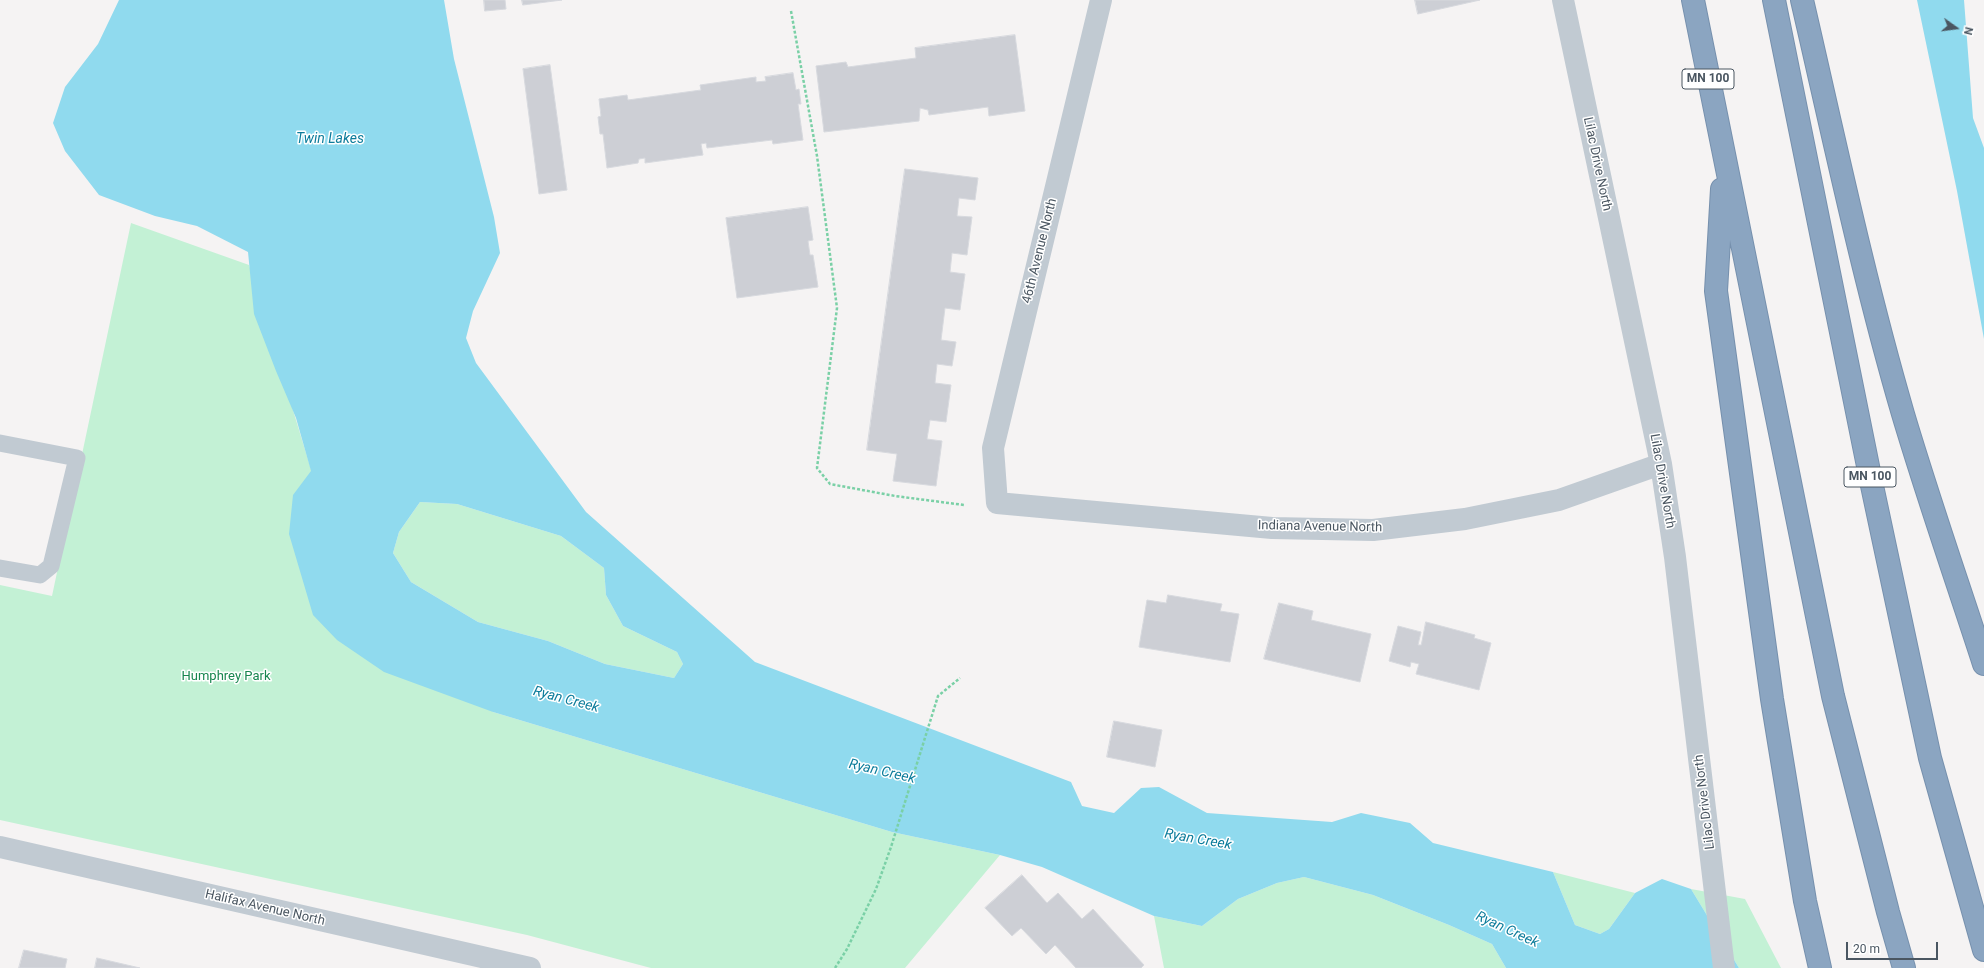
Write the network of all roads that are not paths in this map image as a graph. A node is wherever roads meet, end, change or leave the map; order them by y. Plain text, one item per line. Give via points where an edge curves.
1 (1101, 0) edge
2 (1563, 0) edge
3 (1693, 0) edge
4 (1774, 0) edge
5 (1802, 0) edge
6 (1724, 158) junction
7 (0, 443) edge
8 (1660, 464) junction
9 (997, 503) joint
10 (0, 568) edge
11 (1984, 664) edge
12 (0, 847) edge
13 (1984, 950) edge
14 (530, 968) edge
15 (1724, 968) edge
16 (1820, 968) edge
17 (1904, 968) edge

1 - 9 street, 46th Avenue North via 992,448
2 - 8 street, Lilac Drive North
3 - 6 highway, MN 100
4 - 13 highway, MN 100 via 1870,481 1928,750
5 - 11 highway via 1851,219 1885,347
6 - 16 highway via 1716,291 1772,699 1805,901
6 - 17 highway, MN 100 via 1833,696
7 - 10 lane via 77,458 51,566 40,575
8 - 9 street, Indiana Avenue North via 1559,500 1465,519 1373,530 1272,528
8 - 15 street, Lilac Drive North via 1675,557
12 - 14 street, Halifax Avenue North

